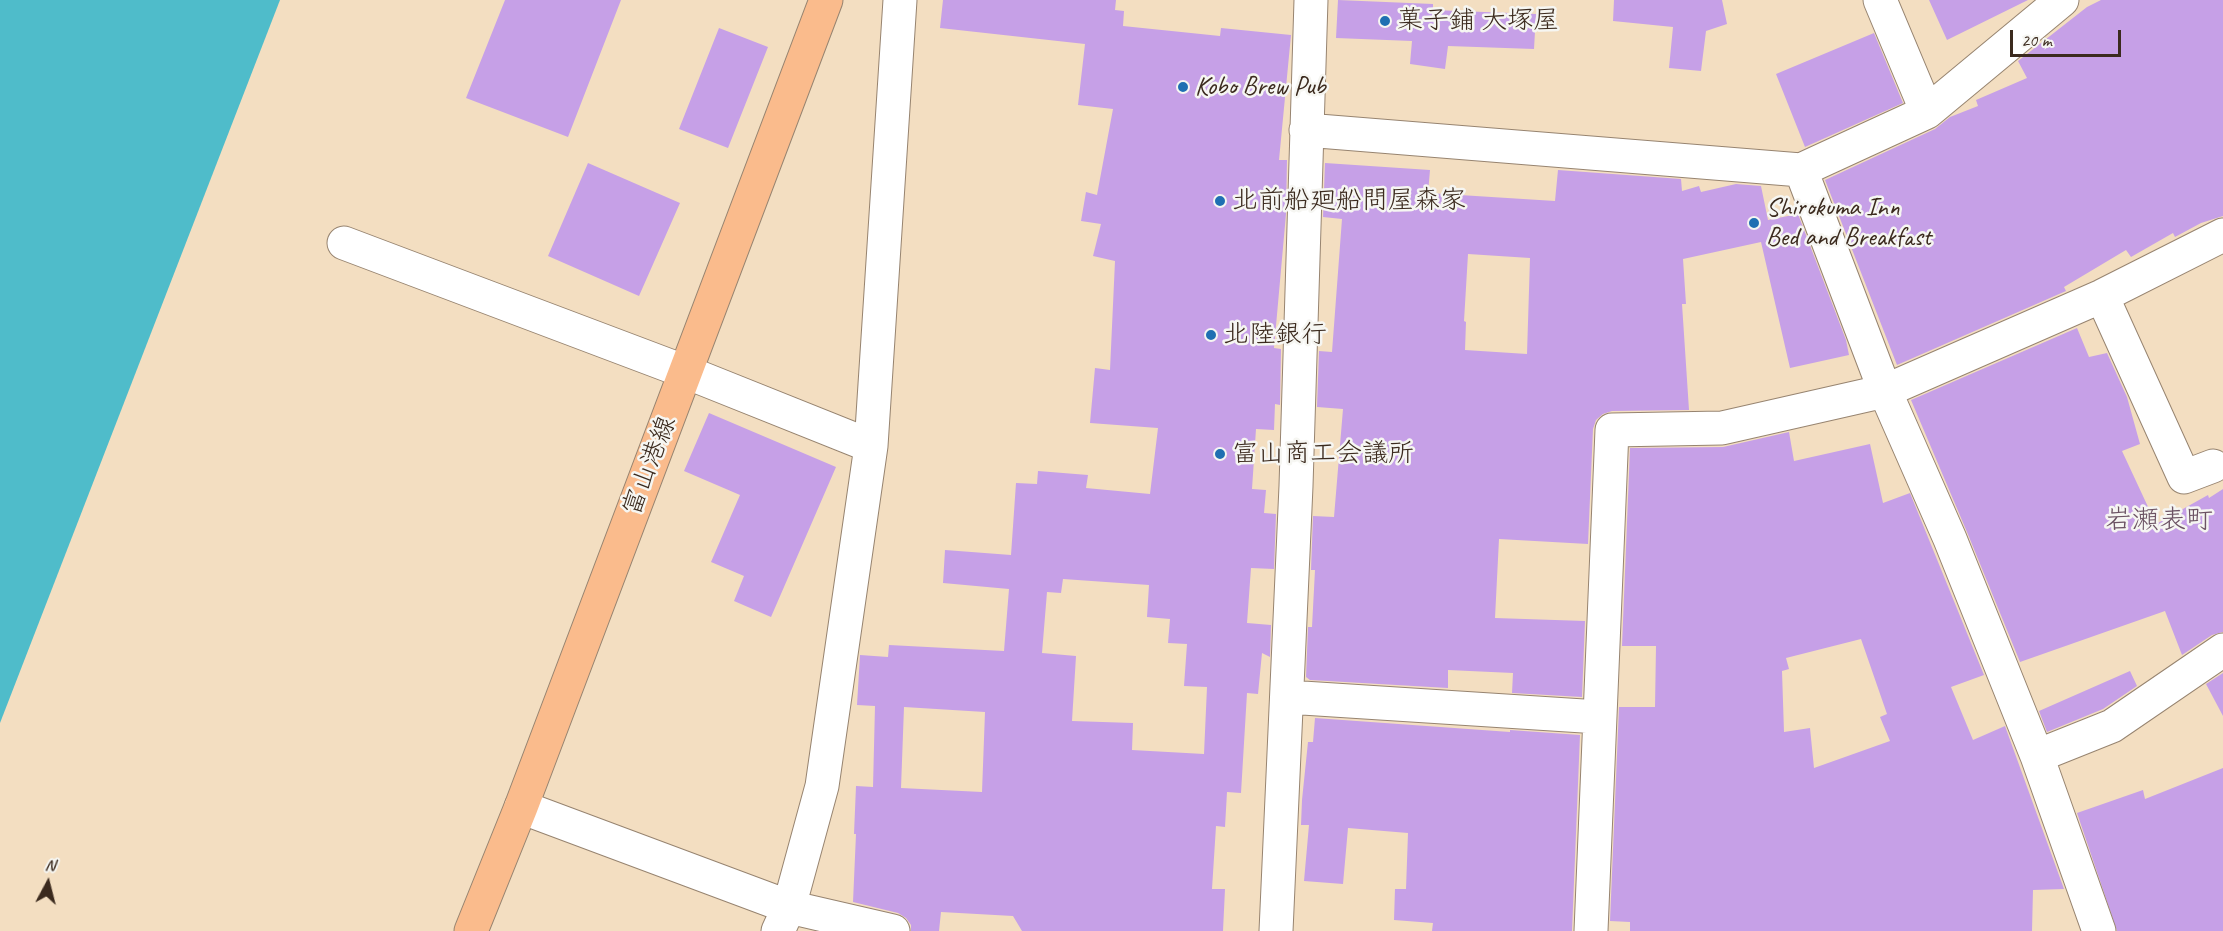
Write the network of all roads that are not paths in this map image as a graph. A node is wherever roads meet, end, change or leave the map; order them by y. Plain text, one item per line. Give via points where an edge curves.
1 (826, 0) edge
2 (900, 0) edge
3 (1311, 0) edge
4 (1880, 0) edge
5 (2062, 0) edge
6 (1927, 112) junction
7 (1306, 129) junction
8 (1801, 170) junction
9 (2223, 235) edge
10 (345, 243) dead end
11 (2102, 296) junction
12 (686, 372) junction
13 (1885, 391) junction
14 (871, 446) junction
15 (2213, 466) dead end
16 (2223, 650) edge
17 (1287, 697) junction
18 (1599, 717) junction
19 (2037, 756) junction
20 (521, 807) junction
21 (784, 919) edge
22 (471, 931) edge
23 (893, 931) edge
24 (1276, 931) edge
25 (1591, 931) edge
26 (2099, 931) edge

1 - 12 main road, 富山港線
2 - 14 street
3 - 7 street
4 - 6 street
5 - 6 street
6 - 8 street
7 - 8 street
7 - 17 street
8 - 13 street
9 - 11 street
10 - 12 street
11 - 13 street
11 - 15 street via 2184,477
12 - 14 street
12 - 20 main road, 富山港線
13 - 18 street via 1722,428 1612,430
13 - 19 street via 1950,539
14 - 21 street via 822,786
16 - 19 street via 2112,726
17 - 18 street
17 - 24 street
18 - 25 street
19 - 26 street
20 - 21 street
20 - 22 main road, 富山港線
21 - 23 street

